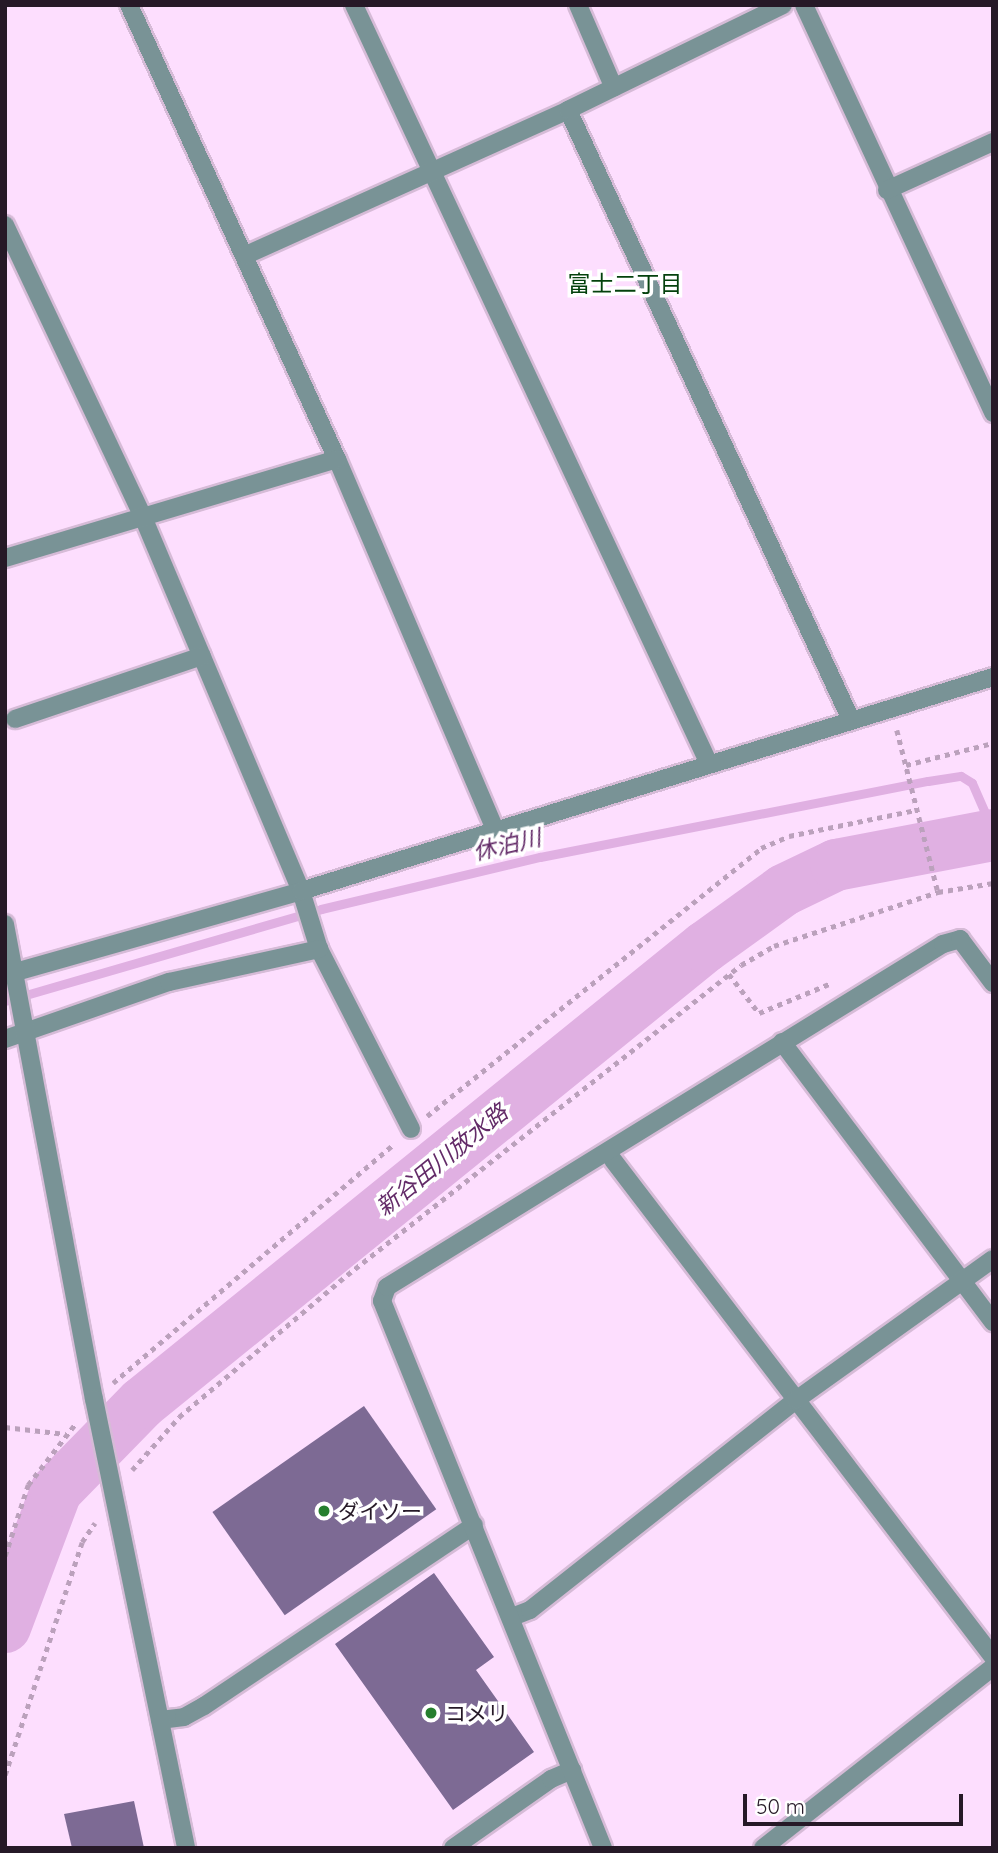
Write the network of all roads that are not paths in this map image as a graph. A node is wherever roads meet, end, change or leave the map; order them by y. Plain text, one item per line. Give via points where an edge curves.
1 (129, 5) edge
2 (354, 5) edge
3 (578, 5) edge
4 (783, 5) edge
5 (804, 5) edge
6 (614, 88) junction
7 (568, 110) junction
8 (993, 142) edge
9 (431, 173) junction
10 (887, 190) junction
11 (5, 225) edge
12 (246, 255) junction
13 (993, 413) edge
14 (337, 459) junction
15 (143, 517) junction
16 (5, 558) edge
17 (202, 656) junction
18 (993, 677) edge
19 (15, 719) dead end
20 (850, 720) junction
21 (709, 764) junction
22 (495, 828) junction
23 (301, 891) junction
24 (5, 924) edge
25 (319, 949) junction
26 (14, 974) edge
27 (993, 983) edge
28 (27, 1032) junction
29 (5, 1039) edge
30 (782, 1042) junction
31 (411, 1129) road end
32 (612, 1160) dead end
33 (993, 1259) edge
34 (962, 1283) junction
35 (993, 1322) edge
36 (796, 1400) junction
37 (474, 1525) junction
38 (512, 1617) junction
39 (993, 1657) edge
40 (993, 1667) edge
41 (160, 1720) junction
42 (572, 1770) junction
43 (186, 1848) edge
44 (453, 1848) edge
45 (603, 1848) edge
46 (763, 1848) edge

1 - 12 street
2 - 9 street
3 - 6 street
4 - 6 street
5 - 10 street
6 - 7 street
7 - 9 street
7 - 20 street
8 - 10 street
9 - 12 street
9 - 21 street
10 - 13 street
11 - 15 street
12 - 14 street
14 - 15 street
14 - 22 street
15 - 16 street
15 - 17 street
17 - 19 street
17 - 23 street
18 - 20 street
20 - 21 street
21 - 22 street
22 - 23 street
23 - 25 street
23 - 26 street
24 - 26 street
25 - 28 street via 169,982
25 - 31 street
26 - 28 street
27 - 30 street via 960,939
28 - 29 street
28 - 41 street via 93,1399
30 - 34 street
30 - 37 street via 387,1287 382,1301
32 - 36 street
33 - 34 street
34 - 35 street
34 - 36 street
36 - 38 street via 530,1610
36 - 39 street
37 - 38 street
37 - 41 street via 204,1706 184,1717
38 - 42 street
40 - 46 street
41 - 43 street
42 - 44 street via 551,1779
42 - 45 street

